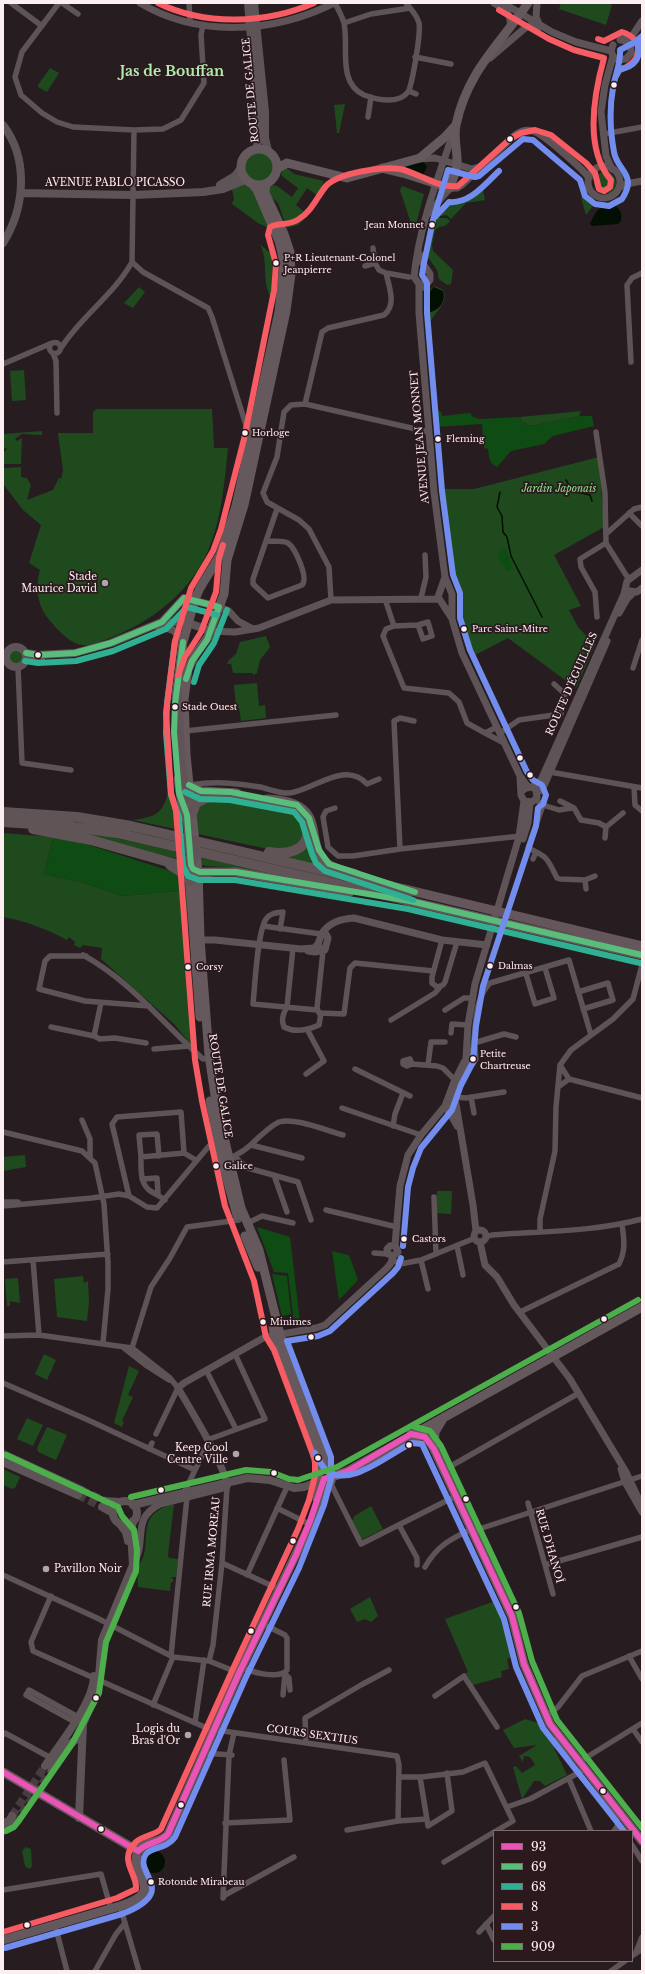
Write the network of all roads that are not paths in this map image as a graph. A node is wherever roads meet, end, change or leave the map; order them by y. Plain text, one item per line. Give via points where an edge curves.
1 (11, 3) edge
2 (61, 3) edge
3 (140, 3) edge
4 (189, 3) edge
5 (248, 3) edge
6 (254, 3) edge
7 (335, 3) edge
8 (494, 3) edge
9 (503, 3) edge
10 (537, 3) edge
11 (408, 5) edge
12 (526, 5) edge
13 (78, 14) dead end
14 (642, 21) edge
15 (190, 22) junction
16 (344, 23) junction
17 (203, 25) junction
18 (42, 26) junction
19 (540, 26) junction
20 (510, 28) junction
21 (632, 36) junction
22 (621, 40) junction
23 (630, 44) junction
24 (612, 52) junction
25 (631, 53) junction
26 (642, 53) edge
27 (415, 57) junction
28 (451, 64) dead end
29 (477, 69) junction
30 (409, 91) junction
31 (416, 94) dead end
32 (371, 97) junction
33 (368, 117) dead end
34 (3, 124) edge
35 (456, 124) junction
36 (642, 127) edge
37 (134, 130) junction
38 (604, 134) junction
39 (256, 149) junction
40 (271, 154) junction
41 (606, 156) junction
42 (416, 160) junction
43 (444, 160) junction
44 (576, 164) junction
45 (457, 165) junction
46 (481, 167) junction
47 (241, 168) junction
48 (278, 168) junction
49 (382, 168) junction
50 (597, 168) junction
51 (612, 168) junction
52 (359, 174) junction
53 (619, 176) junction
54 (589, 178) junction
55 (642, 178) edge
56 (642, 181) edge
57 (249, 182) junction
58 (436, 183) junction
59 (266, 184) junction
60 (450, 188) junction
61 (619, 188) junction
62 (208, 191) junction
63 (21, 193) junction
64 (133, 194) junction
65 (427, 214) junction
66 (3, 243) edge
67 (373, 248) dead end
68 (418, 248) junction
69 (132, 262) junction
70 (375, 263) junction
71 (366, 266) dead end
72 (426, 269) junction
73 (386, 273) junction
74 (642, 273) edge
75 (416, 278) junction
76 (66, 339) junction
77 (54, 343) junction
78 (40, 349) junction
79 (56, 351) junction
80 (631, 362) dead end
81 (3, 364) edge
82 (305, 404) junction
83 (57, 413) dead end
84 (429, 432) junction
85 (596, 432) dead end
86 (252, 441) junction
87 (642, 506) edge
88 (277, 509) junction
89 (629, 513) junction
90 (642, 526) edge
91 (606, 534) junction
92 (266, 541) junction
93 (606, 543) junction
94 (425, 556) dead end
95 (642, 570) edge
96 (445, 576) junction
97 (632, 577) junction
98 (642, 580) edge
99 (626, 585) junction
100 (640, 590) edge
101 (449, 591) junction
102 (440, 597) junction
103 (424, 598) junction
104 (196, 599) junction
105 (385, 599) junction
106 (331, 600) junction
107 (450, 601) junction
108 (219, 607) junction
109 (597, 617) dead end
110 (452, 619) junction
111 (188, 623) junction
112 (418, 625) dead end
113 (394, 626) junction
114 (158, 627) junction
115 (253, 629) junction
116 (210, 631) junction
117 (642, 640) edge
118 (183, 642) junction
119 (5, 656) edge
120 (26, 657) junction
121 (18, 667) junction
122 (633, 668) dead end
123 (554, 684) dead end
124 (177, 691) junction
125 (336, 715) dead end
126 (414, 721) dead end
127 (498, 730) junction
128 (185, 731) junction
129 (485, 733) junction
130 (504, 743) junction
131 (71, 770) dead end
132 (550, 772) junction
133 (379, 779) dead end
134 (189, 785) junction
135 (634, 787) junction
136 (527, 788) junction
137 (642, 788) edge
138 (210, 797) junction
139 (191, 799) junction
140 (532, 799) junction
141 (560, 801) dead end
142 (543, 805) junction
143 (335, 808) dead end
144 (574, 808) junction
145 (188, 811) junction
146 (642, 811) edge
147 (3, 812) edge
148 (623, 813) dead end
149 (3, 822) edge
150 (3, 826) edge
151 (606, 827) junction
152 (172, 835) junction
153 (522, 835) junction
154 (605, 838) dead end
155 (196, 848) junction
156 (400, 849) junction
157 (536, 852) junction
158 (533, 859) dead end
159 (165, 862) junction
160 (189, 863) junction
161 (215, 871) junction
162 (198, 872) junction
163 (594, 876) dead end
164 (585, 880) junction
165 (194, 882) junction
166 (586, 890) dead end
167 (410, 896) junction
168 (263, 926) junction
169 (280, 929) junction
170 (324, 935) junction
171 (197, 940) junction
172 (442, 940) junction
173 (457, 942) junction
174 (260, 944) junction
175 (487, 945) junction
176 (642, 946) edge
177 (293, 948) junction
178 (320, 948) junction
179 (642, 956) edge
180 (545, 968) junction
181 (641, 968) edge
182 (433, 971) junction
183 (526, 974) junction
184 (440, 987) junction
185 (578, 992) junction
186 (472, 998) junction
187 (101, 1003) junction
188 (149, 1006) junction
189 (287, 1007) junction
190 (583, 1009) junction
191 (445, 1010) dead end
192 (319, 1012) junction
193 (391, 1020) dead end
194 (468, 1026) junction
195 (51, 1027) dead end
196 (307, 1029) junction
197 (451, 1033) dead end
198 (591, 1035) junction
199 (94, 1036) junction
200 (516, 1037) dead end
201 (146, 1042) dead end
202 (445, 1042) dead end
203 (474, 1043) junction
204 (189, 1046) junction
205 (154, 1049) dead end
206 (466, 1057) junction
207 (206, 1059) junction
208 (412, 1064) dead end
209 (428, 1065) junction
210 (560, 1065) junction
211 (466, 1068) junction
212 (355, 1069) dead end
213 (306, 1074) dead end
214 (569, 1079) junction
215 (457, 1080) junction
216 (558, 1087) junction
217 (504, 1092) dead end
218 (404, 1093) junction
219 (410, 1096) dead end
220 (455, 1098) junction
221 (471, 1098) junction
222 (642, 1098) edge
223 (446, 1107) junction
224 (342, 1108) dead end
225 (474, 1113) dead end
226 (82, 1120) dead end
227 (394, 1126) junction
228 (3, 1132) edge
229 (343, 1135) dead end
230 (420, 1135) junction
231 (461, 1140) junction
232 (218, 1142) junction
233 (251, 1145) junction
234 (184, 1153) junction
235 (158, 1156) junction
236 (90, 1157) junction
237 (141, 1157) junction
238 (229, 1157) junction
239 (302, 1158) dead end
240 (194, 1159) dead end
241 (274, 1175) junction
242 (142, 1179) junction
243 (158, 1194) junction
244 (129, 1196) junction
245 (103, 1197) junction
246 (434, 1198) dead end
247 (165, 1200) junction
248 (3, 1202) edge
249 (28, 1203) junction
250 (3, 1206) edge
251 (326, 1210) dead end
252 (287, 1212) dead end
253 (642, 1219) edge
254 (311, 1220) dead end
255 (242, 1222) junction
256 (293, 1223) dead end
257 (622, 1224) junction
258 (397, 1227) junction
259 (540, 1231) junction
260 (482, 1236) junction
261 (457, 1246) junction
262 (374, 1253) dead end
263 (108, 1254) junction
264 (436, 1254) junction
265 (391, 1256) junction
266 (33, 1260) junction
267 (421, 1260) junction
268 (3, 1262) edge
269 (463, 1275) dead end
270 (428, 1289) dead end
271 (642, 1307) edge
272 (520, 1312) junction
273 (277, 1334) junction
274 (39, 1335) junction
275 (3, 1336) edge
276 (103, 1343) junction
277 (124, 1348) junction
278 (132, 1348) junction
279 (235, 1354) junction
280 (552, 1357) junction
281 (206, 1370) junction
282 (171, 1379) junction
283 (3, 1384) edge
284 (178, 1388) junction
285 (579, 1393) junction
286 (446, 1415) junction
287 (236, 1429) junction
288 (156, 1434) dead end
289 (411, 1434) junction
290 (422, 1435) junction
291 (208, 1441) junction
292 (152, 1443) dead end
293 (149, 1449) junction
294 (434, 1449) junction
295 (3, 1454) edge
296 (3, 1462) edge
297 (195, 1470) junction
298 (444, 1470) junction
299 (642, 1476) edge
300 (332, 1477) junction
301 (628, 1482) junction
302 (227, 1485) junction
303 (287, 1487) junction
304 (319, 1488) junction
305 (186, 1495) junction
306 (456, 1496) junction
307 (119, 1502) junction
308 (528, 1503) dead end
309 (134, 1505) junction
310 (642, 1506) edge
311 (277, 1508) junction
312 (530, 1512) junction
313 (642, 1512) edge
314 (113, 1513) junction
315 (133, 1521) junction
316 (309, 1522) junction
317 (120, 1524) junction
318 (399, 1525) junction
319 (472, 1530) junction
320 (642, 1537) edge
321 (222, 1563) junction
322 (133, 1565) junction
323 (417, 1565) dead end
324 (545, 1565) junction
325 (425, 1567) dead end
326 (3, 1575) edge
327 (247, 1575) junction
328 (279, 1589) junction
329 (553, 1594) dead end
330 (51, 1596) junction
331 (107, 1623) junction
332 (263, 1624) junction
333 (642, 1651) edge
334 (172, 1656) junction
335 (629, 1656) junction
336 (207, 1660) junction
337 (241, 1670) junction
338 (389, 1670) dead end
339 (286, 1674) junction
340 (642, 1679) edge
341 (97, 1680) junction
342 (290, 1690) dead end
343 (283, 1695) dead end
344 (435, 1696) dead end
345 (153, 1705) junction
346 (544, 1713) junction
347 (76, 1720) junction
348 (195, 1723) junction
349 (642, 1723) edge
350 (497, 1727) dead end
351 (633, 1729) junction
352 (70, 1730) junction
353 (215, 1730) junction
354 (234, 1733) junction
355 (82, 1734) junction
356 (3, 1735) edge
357 (642, 1742) edge
358 (72, 1743) junction
359 (306, 1743) junction
360 (204, 1753) junction
361 (230, 1755) junction
362 (51, 1758) junction
363 (284, 1760) dead end
364 (581, 1768) junction
365 (3, 1772) edge
366 (447, 1773) junction
367 (399, 1777) junction
368 (420, 1777) junction
369 (569, 1779) junction
370 (507, 1807) junction
371 (617, 1814) junction
372 (79, 1818) junction
373 (426, 1820) junction
374 (398, 1821) junction
375 (3, 1823) edge
376 (225, 1823) junction
377 (3, 1830) edge
378 (347, 1830) dead end
379 (498, 1830) edge
380 (591, 1830) edge
381 (615, 1830) edge
382 (632, 1830) edge
383 (633, 1831) edge
384 (493, 1833) edge
385 (642, 1841) edge
386 (633, 1847) edge
387 (138, 1851) junction
388 (294, 1856) dead end
389 (642, 1861) edge
390 (444, 1862) dead end
391 (3, 1890) edge
392 (115, 1907) junction
393 (493, 1917) edge
394 (125, 1924) junction
395 (486, 1924) junction
396 (55, 1925) junction
397 (479, 1932) dead end
398 (642, 1937) edge
399 (493, 1938) edge
400 (3, 1940) edge
401 (642, 1949) edge
402 (634, 1954) edge
403 (623, 1962) edge
404 (67, 1971) edge
405 (95, 1971) edge
406 (139, 1971) edge
407 (611, 1971) edge

1 - 18 street
2 - 13 street
2 - 18 street
3 - 15 street via 155,12
4 - 15 street
5 - 39 main road, ROUTE DE GALICE via 257,108
6 - 40 main road, ROUTE DE GALICE via 265,112 265,138
7 - 16 street
7 - 17 street via 278,24 228,28
8 - 20 street via 508,12
9 - 19 street
10 - 19 street via 536,17
11 - 16 street
11 - 27 street via 417,17 419,25
12 - 20 main road
14 - 21 street
15 - 17 street
16 - 32 street via 347,75 358,92
17 - 37 street via 201,36 204,83 194,102 181,120 172,126 163,129
18 - 37 street via 22,52 18,63 15,77 21,95 42,113 66,126
19 - 24 street via 576,42
19 - 29 street via 526,28
20 - 29 main road
21 - 22 street
21 - 23 street
22 - 23 street
22 - 24 street
23 - 25 street
24 - 25 street via 626,59
24 - 38 street via 601,112
25 - 26 street
27 - 28 street
27 - 30 street
29 - 35 main road via 467,89
30 - 31 street
30 - 32 street via 401,98 388,100
32 - 33 street
34 - 63 main road via 17,154 21,173
35 - 42 main road via 439,142
35 - 43 street, AVENUE JEAN MONNET
35 - 45 main road via 454,139
36 - 38 street
37 - 64 street
38 - 41 street
39 - 40 main road
39 - 47 main road via 244,157
40 - 48 main road
40 - 52 main road
41 - 50 street
41 - 51 street
42 - 43 street
42 - 49 main road
43 - 45 street
43 - 58 street, AVENUE JEAN MONNET
44 - 46 street via 537,133 526,130 515,134
44 - 50 street
44 - 54 street
45 - 46 street via 472,169
45 - 60 main road
46 - 60 street via 460,187
47 - 57 main road
47 - 62 main road, AVENUE PABLO PICASSO via 231,179
48 - 52 main road via 287,163 344,178
48 - 59 main road via 273,180
49 - 52 main road
49 - 58 main road
50 - 51 street
50 - 54 street
51 - 53 street
53 - 55 street
53 - 61 street
54 - 61 street via 590,189 599,197 611,197
56 - 61 street
57 - 59 main road
57 - 62 main road, AVENUE PABLO PICASSO
57 - 86 main road, ROUTE DE GALICE via 257,190 279,241 284,264 276,328
58 - 60 main road
58 - 65 street, AVENUE JEAN MONNET
59 - 108 main road, ROUTE DE GALICE via 265,193 289,248 289,291 284,328 244,505 227,560 225,588
60 - 65 street, AVENUE JEAN MONNET
62 - 64 main road, AVENUE PABLO PICASSO
63 - 64 main road, AVENUE PABLO PICASSO
63 - 66 main road via 15,218
64 - 69 street
65 - 68 street, AVENUE JEAN MONNET
67 - 70 street
68 - 72 street, AVENUE JEAN MONNET
68 - 75 street, AVENUE JEAN MONNET
69 - 76 street via 122,279
69 - 86 street via 143,272 208,308
70 - 71 street
70 - 73 street via 379,270
72 - 75 street via 420,268
72 - 75 street, AVENUE JEAN MONNET via 431,277
73 - 75 street
73 - 82 street via 392,301 384,315 328,328 322,332
74 - 80 street via 632,278 627,285
75 - 84 street, AVENUE JEAN MONNET
76 - 77 street
76 - 79 street
77 - 78 street
77 - 79 street via 59,344
77 - 79 street via 50,347
78 - 79 street
78 - 81 street
79 - 83 street
82 - 84 street
82 - 88 street via 291,405 284,412 277,457 264,488 265,500
84 - 96 street, AVENUE JEAN MONNET
85 - 91 street via 605,493
86 - 104 main road, ROUTE DE GALICE via 229,531 220,555
87 - 89 street via 634,508
88 - 92 street
88 - 106 street via 306,525 322,551 330,573
89 - 90 street
89 - 91 street
91 - 93 street
92 - 92 street via 253,579 254,586 268,598 302,585 305,579 290,546
93 - 97 street via 626,575
93 - 109 street via 580,559 595,592
94 - 103 street
95 - 97 street
96 - 101 street, AVENUE JEAN MONNET
96 - 102 street, AVENUE JEAN MONNET
97 - 98 street
97 - 99 street, ROUTE D'ÉGUILLES
99 - 100 street via 629,590
99 - 136 street, ROUTE D'ÉGUILLES via 541,780
100 - 132 street, ROUTE D'ÉGUILLES via 621,608
101 - 102 street
101 - 107 street, AVENUE JEAN MONNET via 452,597
102 - 103 street
102 - 107 street
102 - 110 street
103 - 105 street
104 - 108 main road
104 - 111 main road, ROUTE DE GALICE
104 - 120 main road via 184,598 158,624 90,650
105 - 106 street
105 - 113 street
106 - 115 street via 275,623
107 - 110 street
108 - 115 street
108 - 116 main road, ROUTE DE GALICE
110 - 127 street via 462,653
111 - 114 main road via 176,620
111 - 116 main road
111 - 118 main road, ROUTE DE GALICE
112 - 113 street
113 - 129 street via 386,629 383,636 404,688 449,693 459,702 467,723
114 - 118 main road via 174,631
114 - 120 main road via 105,648 76,656
115 - 116 street via 235,632
116 - 128 main road, ROUTE DE GALICE via 188,669 184,699
117 - 122 street
118 - 124 main road, ROUTE DE GALICE
119 - 120 main road via 16,647 23,649
119 - 121 main road via 10,666
120 - 121 main road via 24,664
121 - 131 street via 22,763
123 - 127 street via 565,694 560,714 519,720
124 - 139 highway via 184,794 186,798
124 - 145 main road, ROUTE DE GALICE via 174,713 179,793
125 - 128 street
126 - 156 street via 400,718 394,721
127 - 129 street
127 - 130 street
128 - 134 main road, ROUTE DE GALICE
129 - 130 street
130 - 136 street
132 - 135 street
132 - 140 street, ROUTE D'ÉGUILLES via 543,788
133 - 134 street via 367,784 358,777 326,778 289,793 213,781
134 - 139 main road, ROUTE DE GALICE
134 - 167 highway via 201,791 231,792 297,805 311,818 318,850 329,864
135 - 137 street
135 - 146 street via 635,804
136 - 140 street
136 - 140 street via 522,798
138 - 139 highway
138 - 145 highway via 198,802
138 - 152 highway via 231,797 292,808 306,820 306,840 297,849 279,854
139 - 145 main road, ROUTE DE GALICE
140 - 142 street
140 - 153 street
141 - 144 street
142 - 144 street via 558,810
142 - 157 street via 528,848
143 - 156 street via 326,811 323,817 328,847 338,856
144 - 151 street via 581,820
145 - 155 main road, ROUTE DE GALICE
145 - 160 highway via 186,825
147 - 152 highway via 76,817
148 - 151 street
149 - 167 highway via 66,826 118,833
150 - 159 highway via 77,837
151 - 154 street
152 - 167 highway
153 - 156 street
153 - 175 street
155 - 160 highway
155 - 162 main road, ROUTE DE GALICE
157 - 158 street
157 - 164 street via 542,853 557,878
159 - 160 highway via 179,865
159 - 165 highway
160 - 162 highway
160 - 165 main road, ROUTE DE GALICE
161 - 162 highway
161 - 165 highway
161 - 167 highway
162 - 165 main road, ROUTE DE GALICE
163 - 164 street
164 - 166 street
165 - 171 main road, ROUTE DE GALICE
167 - 176 highway
167 - 179 highway
168 - 169 street
168 - 169 street via 269,916 282,912
168 - 174 street
169 - 170 street
170 - 172 street via 329,925 342,919 354,918
170 - 178 street via 327,946
171 - 174 street
171 - 207 main road, ROUTE DE GALICE
172 - 173 street
172 - 182 street
173 - 175 street
173 - 184 street via 445,982
174 - 177 street
174 - 189 street via 253,1004
175 - 186 street
177 - 178 street
177 - 189 street
178 - 192 street
180 - 183 street
180 - 183 street via 554,998 535,1004
180 - 185 street via 569,960
181 - 198 street via 633,999 613,1019
182 - 184 street via 432,983
182 - 192 street via 355,963 350,968 345,1012 341,1015
183 - 203 street via 490,983 482,995 476,1014
184 - 193 street via 435,993
185 - 190 street
185 - 190 street via 608,983 613,1000
186 - 191 street via 464,998
186 - 194 street
187 - 188 street
187 - 188 street via 39,989 46,961 50,956 83,955 137,994
187 - 199 street
188 - 204 street
189 - 192 street
189 - 196 street via 283,1014 284,1027
190 - 198 street
192 - 196 street via 319,1025
194 - 197 street via 452,1024
194 - 206 street
195 - 199 street
196 - 213 street via 324,1061
198 - 210 street via 571,1050
199 - 201 street via 100,1039
200 - 203 street via 506,1034
202 - 209 street via 431,1042
203 - 206 street via 472,1053
203 - 211 street via 476,1059
204 - 205 street
204 - 207 street
206 - 211 street
206 - 215 street
207 - 232 main road, ROUTE DE GALICE
207 - 238 main road, ROUTE DE GALICE
208 - 209 street
209 - 215 street via 440,1066
210 - 214 street
210 - 216 street
211 - 215 street
212 - 218 street
214 - 216 street
214 - 222 street
215 - 220 street
215 - 223 street
216 - 259 street via 555,1151 540,1220
217 - 221 street
218 - 219 street
218 - 227 street via 395,1114
220 - 221 street
220 - 223 street via 452,1104
220 - 231 street
221 - 225 street
223 - 230 street
223 - 231 street via 455,1121
224 - 227 street
226 - 236 street via 90,1139
227 - 230 street
228 - 236 street via 79,1150
229 - 233 street via 284,1122 273,1126
230 - 258 street via 408,1155 402,1176
231 - 260 street
232 - 238 main road, ROUTE DE GALICE
232 - 247 street via 209,1146
233 - 238 street
233 - 239 street
234 - 235 street
234 - 240 street
234 - 244 street via 181,1112 117,1117 112,1124
235 - 237 street
235 - 237 street via 157,1134 139,1135
236 - 245 street via 97,1169
237 - 242 street
238 - 241 street via 248,1168
238 - 255 main road, ROUTE DE GALICE
241 - 252 street
241 - 254 street via 299,1183
242 - 243 street via 149,1191
242 - 243 street via 156,1178
243 - 247 street
244 - 245 street via 108,1194
244 - 247 street via 153,1208 161,1206
245 - 249 street
245 - 263 street
246 - 264 street
248 - 249 street
249 - 250 street
251 - 258 street
253 - 257 street
255 - 256 street via 262,1216
255 - 273 main road, ROUTE DE GALICE via 263,1264
255 - 278 street via 187,1226 151,1287
257 - 259 street via 581,1230
257 - 272 street via 625,1246 619,1264
258 - 265 street via 395,1245 389,1247
259 - 260 street
260 - 261 street
260 - 272 street via 485,1265 497,1277
261 - 264 street
261 - 269 street
262 - 265 street
263 - 266 street
263 - 276 street
264 - 267 street
265 - 267 street via 400,1264
265 - 273 street via 387,1268 325,1325
266 - 268 street
266 - 274 street
267 - 270 street
271 - 280 main road
272 - 280 street
273 - 279 street via 264,1337
273 - 300 main road
273 - 304 main road via 280,1359 317,1460
274 - 275 street
274 - 276 street
276 - 277 street
277 - 278 street
277 - 282 street, RUE IRMA MOREAU via 158,1374 168,1380
278 - 282 street, RUE IRMA MOREAU
279 - 281 street
279 - 287 street via 265,1420
280 - 285 street
280 - 286 main road
281 - 284 street
281 - 287 street
282 - 284 street, RUE IRMA MOREAU
283 - 293 street
284 - 288 street
284 - 291 street, RUE IRMA MOREAU
285 - 298 street
285 - 301 street
286 - 289 main road
286 - 290 main road
286 - 294 main road via 435,1432
287 - 291 street
289 - 290 main road
289 - 300 main road via 356,1465 340,1468
290 - 294 main road
290 - 300 main road
291 - 297 street
291 - 302 street, RUE IRMA MOREAU
292 - 293 street
293 - 297 street
294 - 298 main road
295 - 296 main road via 79,1493
297 - 305 street
298 - 306 main road
299 - 301 street
300 - 304 main road
300 - 304 main road
300 - 318 street via 361,1544
301 - 310 street
301 - 312 street
301 - 313 street
302 - 303 main road via 247,1478 258,1478
302 - 305 main road
302 - 321 street, RUE IRMA MOREAU
303 - 304 main road
303 - 311 street
304 - 316 main road
305 - 309 main road
305 - 322 street via 160,1504 148,1512 141,1525 140,1548
305 - 334 street
306 - 318 street
306 - 319 main road
307 - 309 main road via 128,1501
307 - 314 main road
307 - 314 main road via 104,1504
308 - 312 street, RUE D'HANOÏ
309 - 315 main road via 137,1513
311 - 316 street
311 - 327 street
312 - 319 street
312 - 324 street, RUE D'HANOÏ
314 - 317 main road via 115,1520
315 - 317 main road
315 - 322 main road
316 - 328 main road
317 - 331 main road via 128,1538 130,1560
318 - 323 street via 417,1558
319 - 325 street via 440,1546
319 - 346 main road via 512,1616 521,1656
320 - 324 street
321 - 327 street
321 - 336 street, RUE IRMA MOREAU via 213,1645
322 - 331 main road
324 - 329 street, RUE D'HANOÏ
326 - 330 street
327 - 328 street
328 - 332 main road
330 - 331 street
330 - 341 street, COURS SEXTIUS via 30,1642 33,1651
331 - 334 street
331 - 341 main road via 100,1650
332 - 337 main road
332 - 339 street via 287,1638
333 - 335 street
334 - 336 street
334 - 345 street
335 - 340 street
335 - 346 street via 582,1676 558,1707
336 - 337 street
336 - 348 street, RUE IRMA MOREAU
337 - 339 street
337 - 353 main road
338 - 359 street via 305,1718
339 - 342 street
339 - 343 street
341 - 345 street, COURS SEXTIUS
341 - 347 main road
341 - 355 main road via 84,1719
344 - 350 street via 464,1676
345 - 348 street, COURS SEXTIUS
346 - 364 main road
347 - 347 street via 26,1696 29,1690
347 - 352 main road
348 - 353 street, COURS SEXTIUS
349 - 351 street
351 - 357 street
351 - 364 street
352 - 358 street
352 - 362 main road
353 - 354 street, COURS SEXTIUS
353 - 360 main road
354 - 359 street, COURS SEXTIUS
354 - 361 street
355 - 358 main road
355 - 372 main road
356 - 362 street via 5,1733
358 - 362 main road via 49,1768
359 - 367 street, COURS SEXTIUS via 397,1756
360 - 361 street
360 - 387 main road via 168,1834 162,1840 148,1843
361 - 376 street
363 - 376 street via 290,1820
364 - 369 street
364 - 371 main road
365 - 372 main road
366 - 368 street
366 - 370 street via 463,1772 485,1763
366 - 373 street via 452,1811 428,1826
367 - 368 street
367 - 374 street
368 - 373 street
369 - 370 street via 530,1799
369 - 380 street
370 - 379 street via 513,1821
371 - 381 street via 618,1827
371 - 382 main road
372 - 387 main road
373 - 374 street
374 - 378 street
375 - 377 main road via 14,1820
376 - 388 street via 223,1898
383 - 385 main road
384 - 390 street
386 - 389 street
387 - 392 main road via 136,1864 144,1880 142,1893 139,1899
391 - 392 street via 101,1874
392 - 394 street
392 - 396 main road
393 - 395 street
394 - 405 street via 116,1934
394 - 406 street
395 - 397 street
395 - 399 street
396 - 400 main road
396 - 404 street
398 - 402 street
401 - 402 street
403 - 407 street

